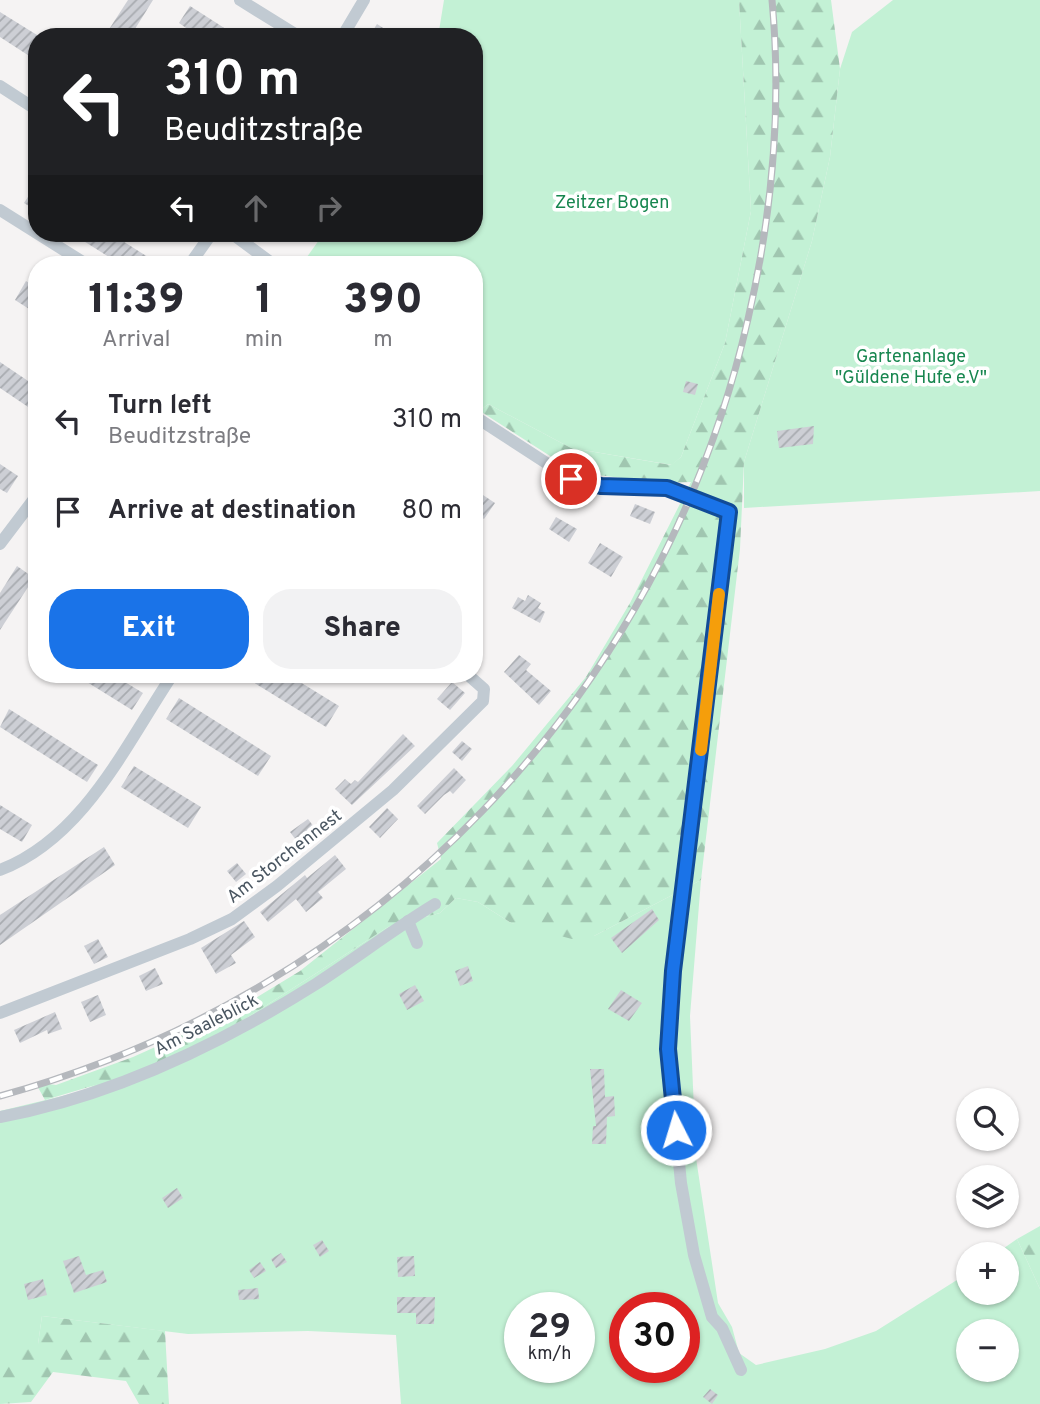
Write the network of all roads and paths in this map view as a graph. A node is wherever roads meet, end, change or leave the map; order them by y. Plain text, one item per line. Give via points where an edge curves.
1 (240, 0) edge
2 (365, 0) edge
3 (285, 28) edge
4 (348, 28) edge
5 (0, 86) edge
6 (28, 104) edge
7 (0, 210) edge
8 (28, 228) edge
9 (51, 242) edge
10 (243, 242) edge
11 (73, 256) edge
12 (262, 256) edge
13 (483, 422) edge
14 (28, 507) edge
15 (0, 544) edge
16 (167, 683) edge
17 (477, 683) edge
18 (0, 870) edge
19 (435, 904) dead end
20 (408, 921) junction
21 (417, 943) dead end
22 (0, 1013) edge
23 (0, 1117) edge
24 (741, 1370) dead end

1 - 3 street
2 - 4 street
5 - 6 street
7 - 8 street
9 - 11 street
10 - 12 street
13 - 24 street via 571,479 601,486 667,488 729,512 673,971 668,1049 681,1183 694,1255 712,1317
14 - 15 street
16 - 18 street via 80,812 59,835
17 - 22 street, Am Storchennest via 484,689 483,701 393,790 232,919
19 - 20 street, Am Saaleblick
20 - 21 street
20 - 23 street, Am Saaleblick via 236,1030 137,1078

